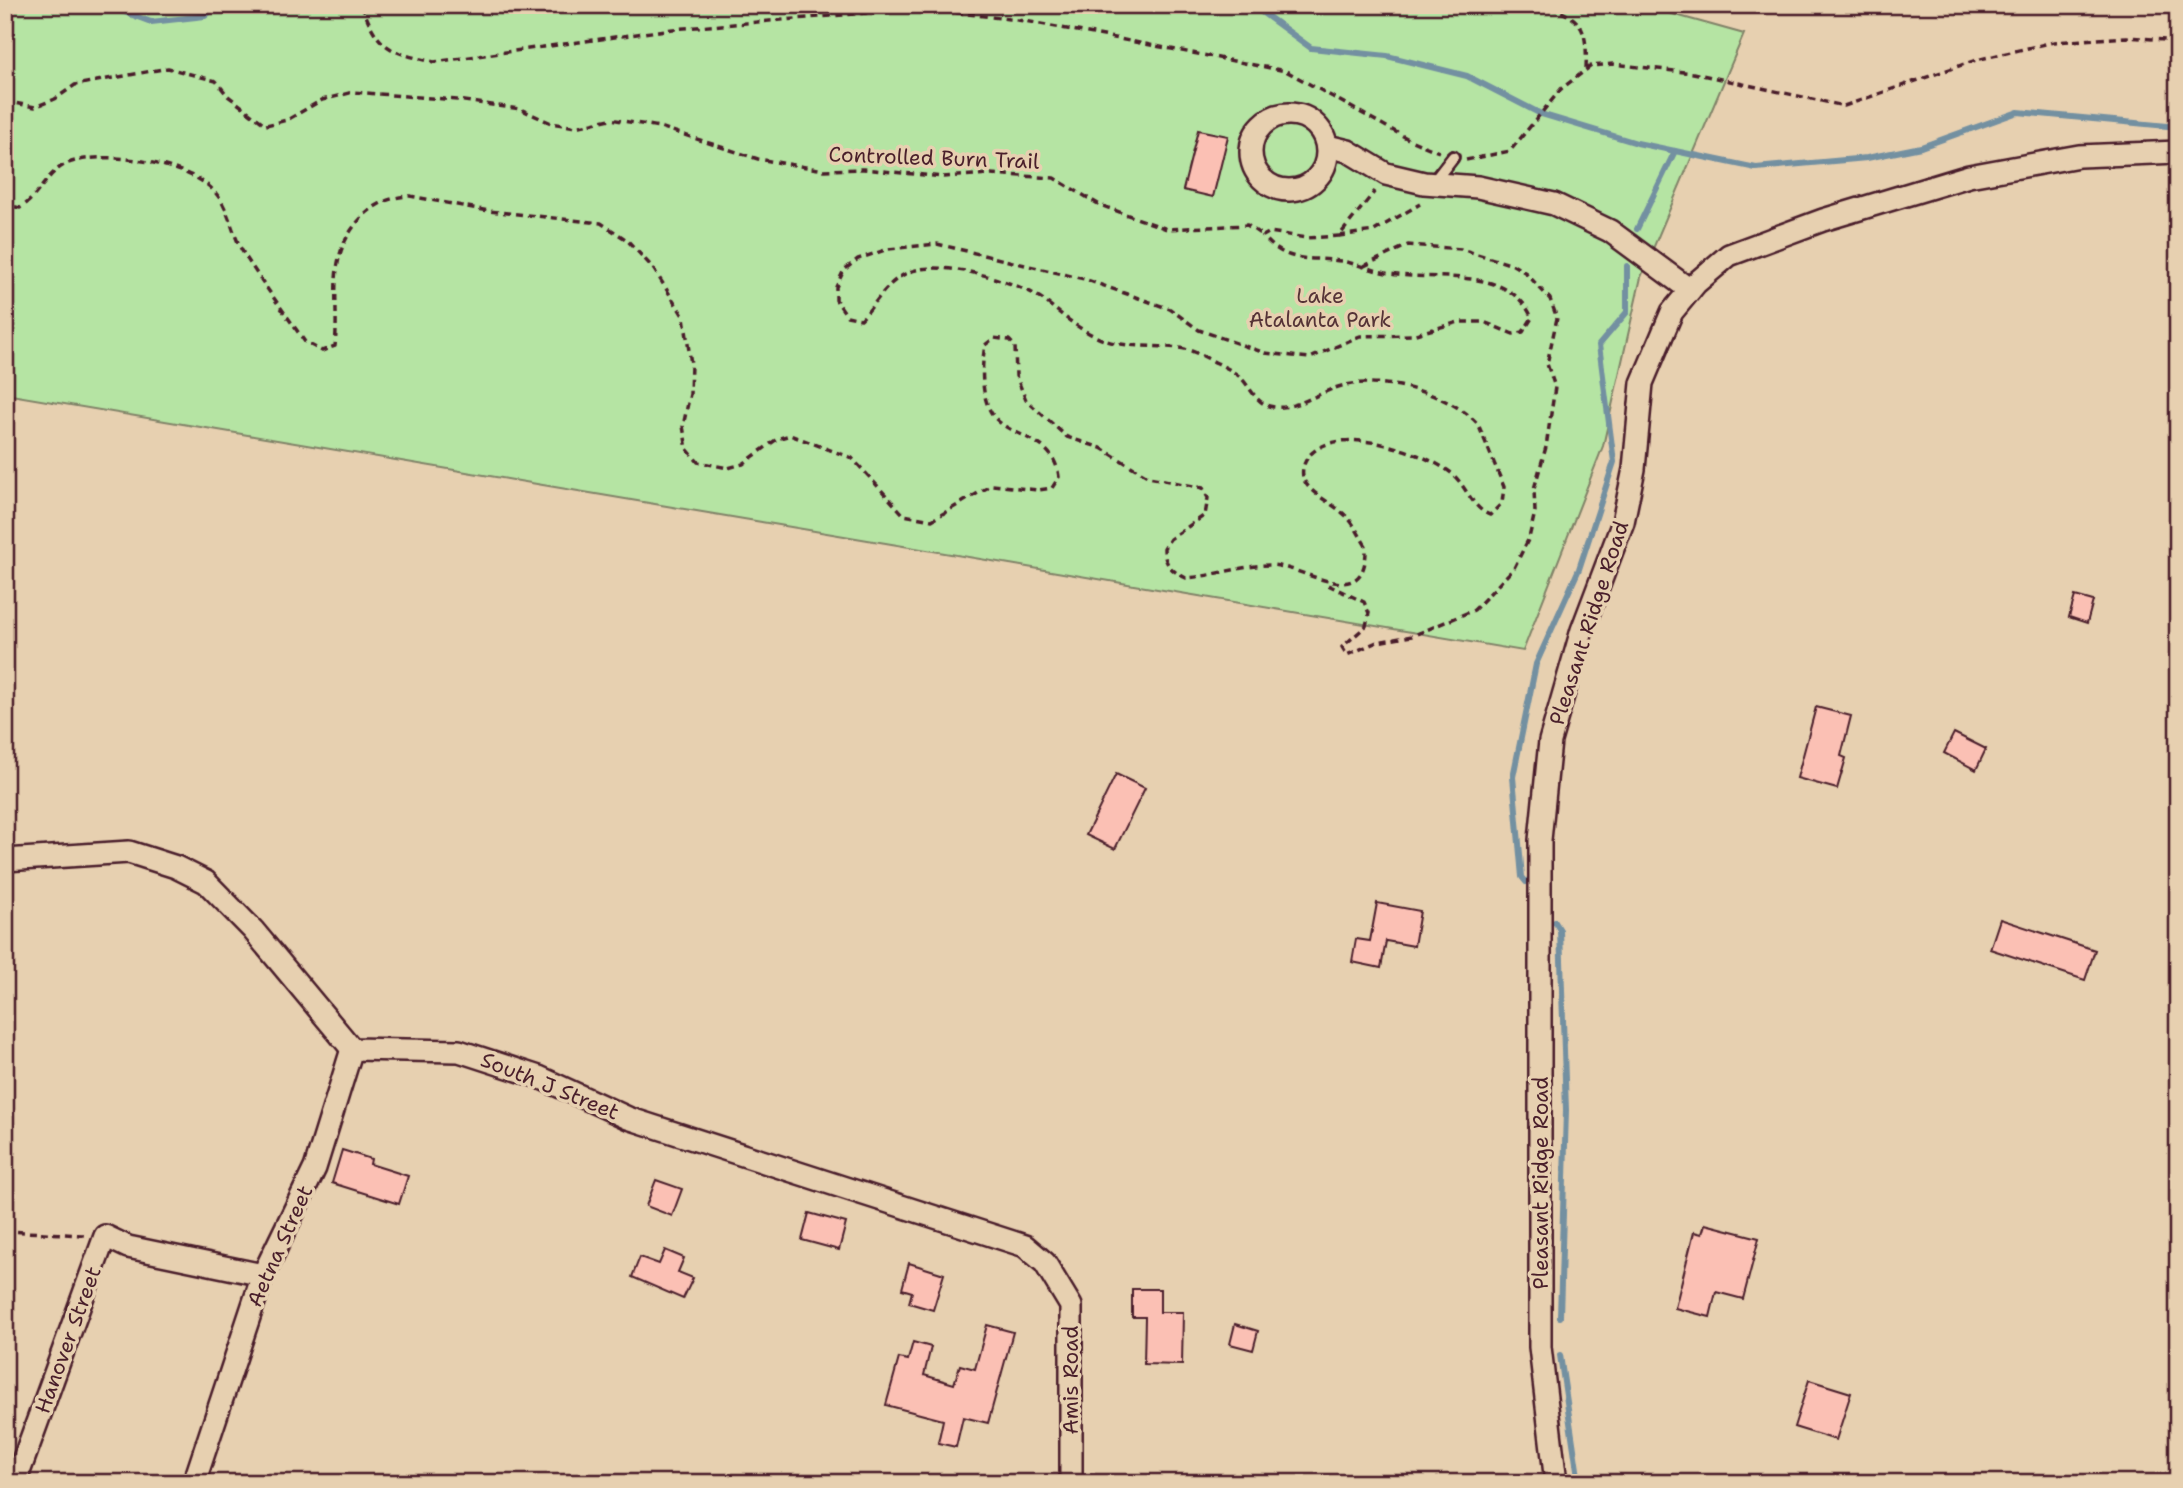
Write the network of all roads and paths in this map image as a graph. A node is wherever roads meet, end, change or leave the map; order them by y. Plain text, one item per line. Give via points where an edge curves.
1 (362, 5) edge
2 (1538, 5) edge
3 (2178, 41) edge
4 (1586, 68) junction
5 (5, 101) edge
6 (1327, 146) dead end
7 (2178, 152) edge
8 (1453, 157) junction
9 (1468, 160) junction
10 (1387, 174) junction
11 (1439, 184) junction
12 (5, 201) edge
13 (1263, 236) junction
14 (1339, 236) junction
15 (1361, 267) junction
16 (1690, 290) junction
17 (1323, 582) junction
18 (5, 860) edge
19 (352, 1049) junction
20 (5, 1231) edge
21 (105, 1236) junction
22 (263, 1275) junction
23 (1057, 1280) joint
24 (15, 1483) edge
25 (194, 1483) edge
26 (1071, 1483) edge
27 (1556, 1483) edge

1 - 8 path via 373,34 384,47 434,62 673,29 891,11 936,10 1025,21 1286,71 1412,141
2 - 4 path via 1576,21 1588,40
3 - 4 path via 2127,37 2054,42 1976,60 1843,106 1693,74 1613,64
4 - 9 path via 1561,89 1510,151
5 - 13 path, Controlled Burn Trail via 34,107 75,85 169,68 216,81 266,125 287,120 322,100 353,92 457,100 520,110 576,127 610,119 660,127 758,159 824,170 1054,178 1100,205 1167,229 1247,225
6 - 10 street via 1348,151
7 - 16 street, Pleasant Ridge Road via 2079,156 1969,176 1823,220 1730,255
8 - 9 path
8 - 11 lane
9 - 11 path, Controlled Burn Trail
10 - 11 street
10 - 14 path
11 - 14 path, Controlled Burn Trail via 1414,208 1374,231
11 - 16 street via 1478,187 1554,204 1609,231
12 - 17 path via 20,208 32,201 47,177 66,164 94,158 171,166 214,190 243,252 305,342 321,351 335,346 337,256 351,229 391,197 601,223 627,240 653,268 684,317 691,384 683,426 687,449 698,462 728,468 743,464 790,435 852,458 904,515 932,520 992,485 1038,490 1052,488 1059,477 1058,467 1035,438 997,420 985,403 985,345 995,338 1009,340 1015,346 1016,376 1026,400 1067,437 1101,448 1149,477 1203,488 1209,498 1205,515 1164,548 1167,565 1175,573 1186,578 1287,566
13 - 14 path, Controlled Burn Trail via 1270,232 1306,239
13 - 15 path, Controlled Burn Trail via 1280,253
15 - 17 path via 1408,245 1461,249 1513,265 1542,289 1557,318 1547,364 1555,387 1529,538 1514,568 1474,610 1412,636 1377,642 1347,655 1342,647 1366,626 1370,613 1364,602
15 - 17 path, Controlled Burn Trail via 1402,276 1484,282 1521,299 1532,318 1523,332 1513,334 1484,322 1459,322 1412,335 1360,336 1310,358 1265,354 1225,342 1170,309 1084,279 937,244 888,249 859,259 844,270 836,287 836,300 847,316 861,319 877,295 917,269 983,276 1006,281 1040,298 1074,326 1106,341 1199,354 1232,370 1268,406 1291,406 1346,385 1383,384 1419,391 1471,416 1504,487 1502,503 1490,514 1479,508 1451,473 1422,457 1354,439 1321,446 1311,453 1302,473 1305,484 1343,512 1366,546 1362,570 1354,579
16 - 27 street, Pleasant Ridge Road via 1672,312 1642,383 1634,469 1623,522 1582,631 1550,741 1540,840 1540,1347
18 - 19 street via 129,852 206,881
19 - 22 street, Aetna Street via 315,1168
19 - 23 street, South J Street via 459,1051 539,1077 628,1118 1026,1246
20 - 21 path
21 - 22 street via 128,1247
21 - 24 street, Hanover Street
22 - 25 street, Aetna Street
23 - 26 street, Amis Road via 1071,1306

